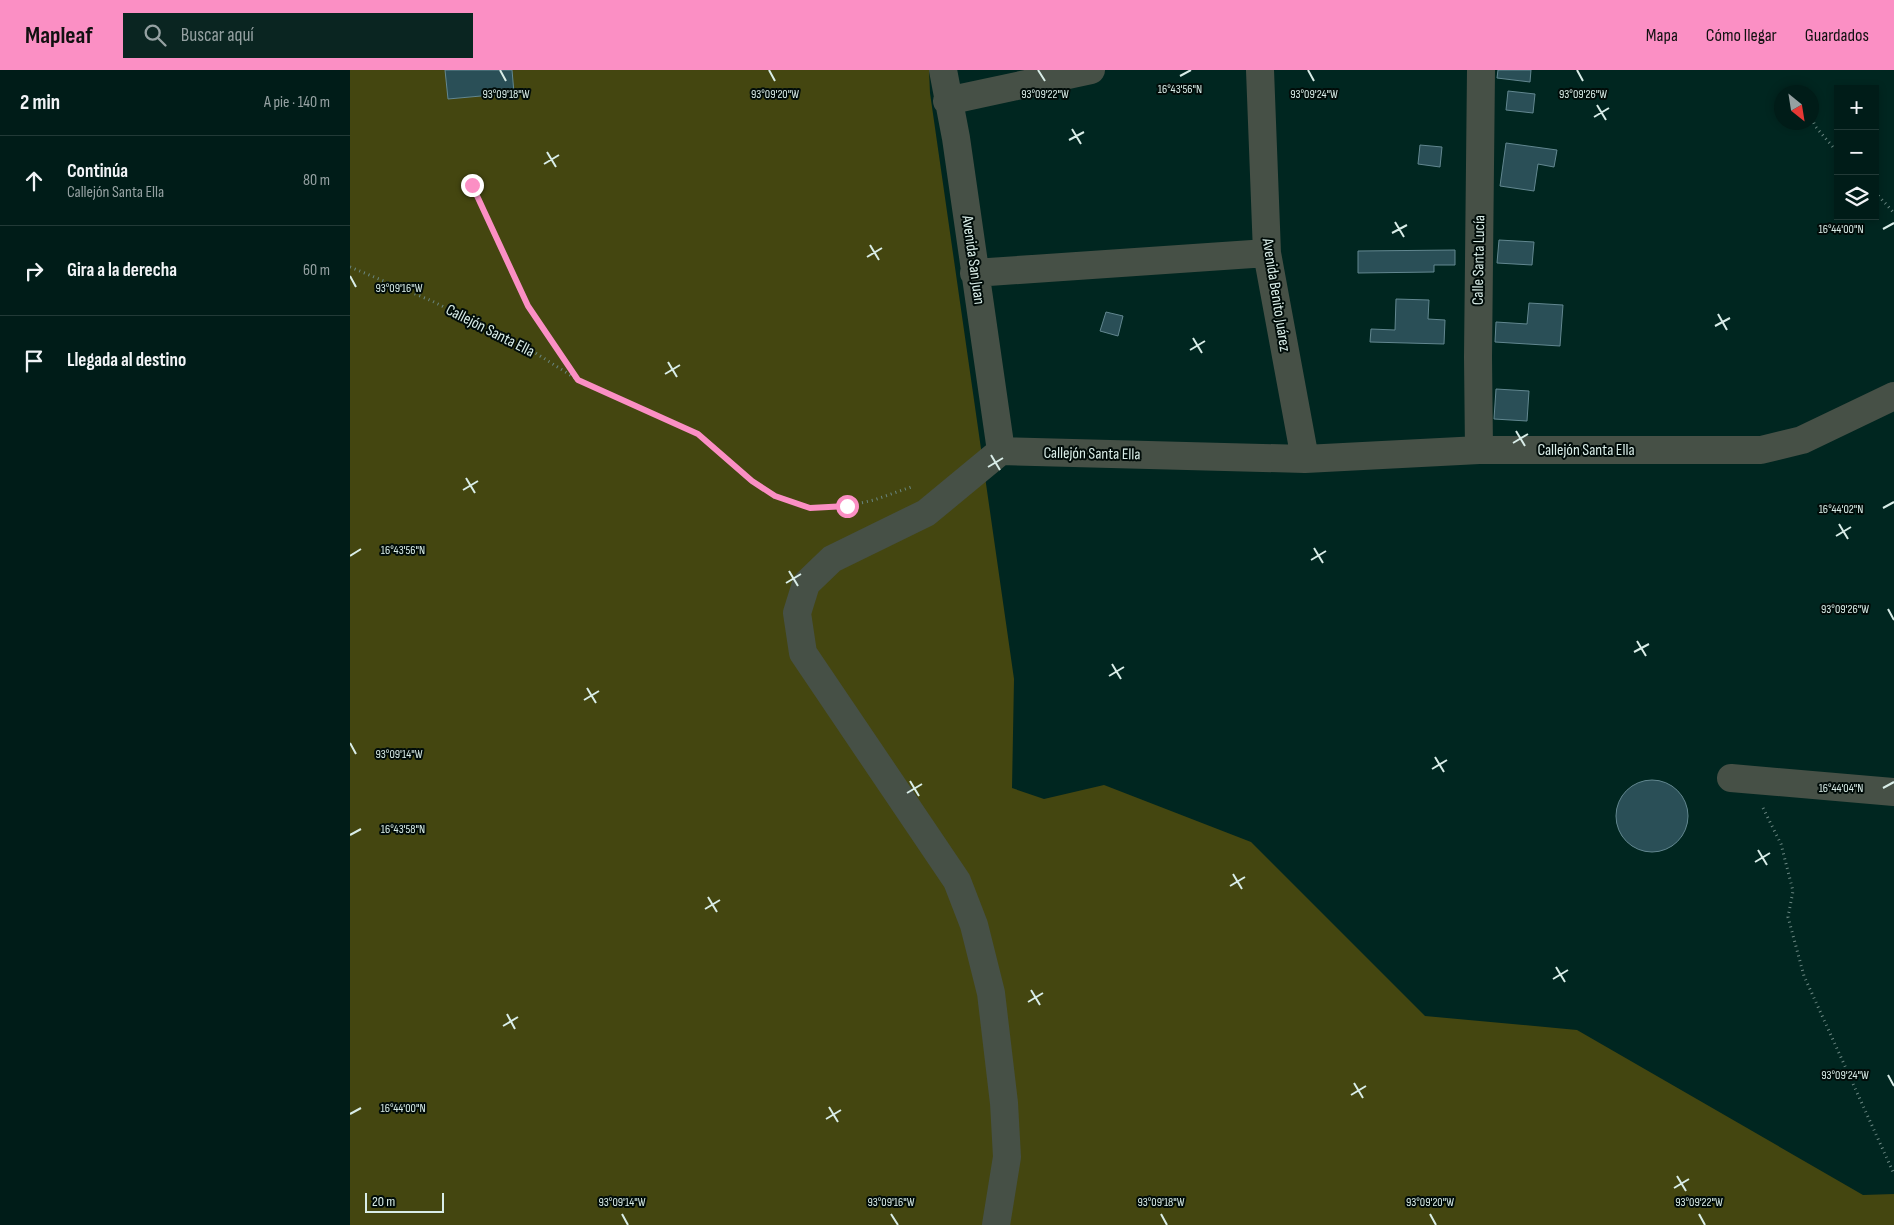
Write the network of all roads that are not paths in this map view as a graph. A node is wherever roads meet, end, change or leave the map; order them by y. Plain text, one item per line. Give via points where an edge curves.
1 (943, 70) edge
2 (1091, 70) edge
3 (1260, 70) edge
4 (1481, 70) edge
5 (947, 101) junction
6 (1267, 253) junction
7 (974, 273) junction
8 (1894, 396) edge
9 (1479, 450) junction
10 (1001, 451) junction
11 (1304, 459) junction
12 (1740, 778) road end
13 (1894, 792) edge
14 (996, 1225) edge

1 - 5 street, Avenida San Juan
2 - 5 street
3 - 6 street, Avenida Benito Juárez
4 - 9 street, Calle Santa Lucía
5 - 7 street, Avenida San Juan via 956,138
6 - 7 street
6 - 11 street, Avenida Benito Juárez
7 - 10 street, Avenida San Juan
8 - 9 street, Callejón Santa Ella via 1802,440 1761,450
9 - 11 street, Callejón Santa Ella
10 - 11 street, Callejón Santa Ella
10 - 14 street via 926,514 832,559 806,584 797,613 804,653 957,881 974,925 991,992 1004,1103 1007,1157
12 - 13 street

